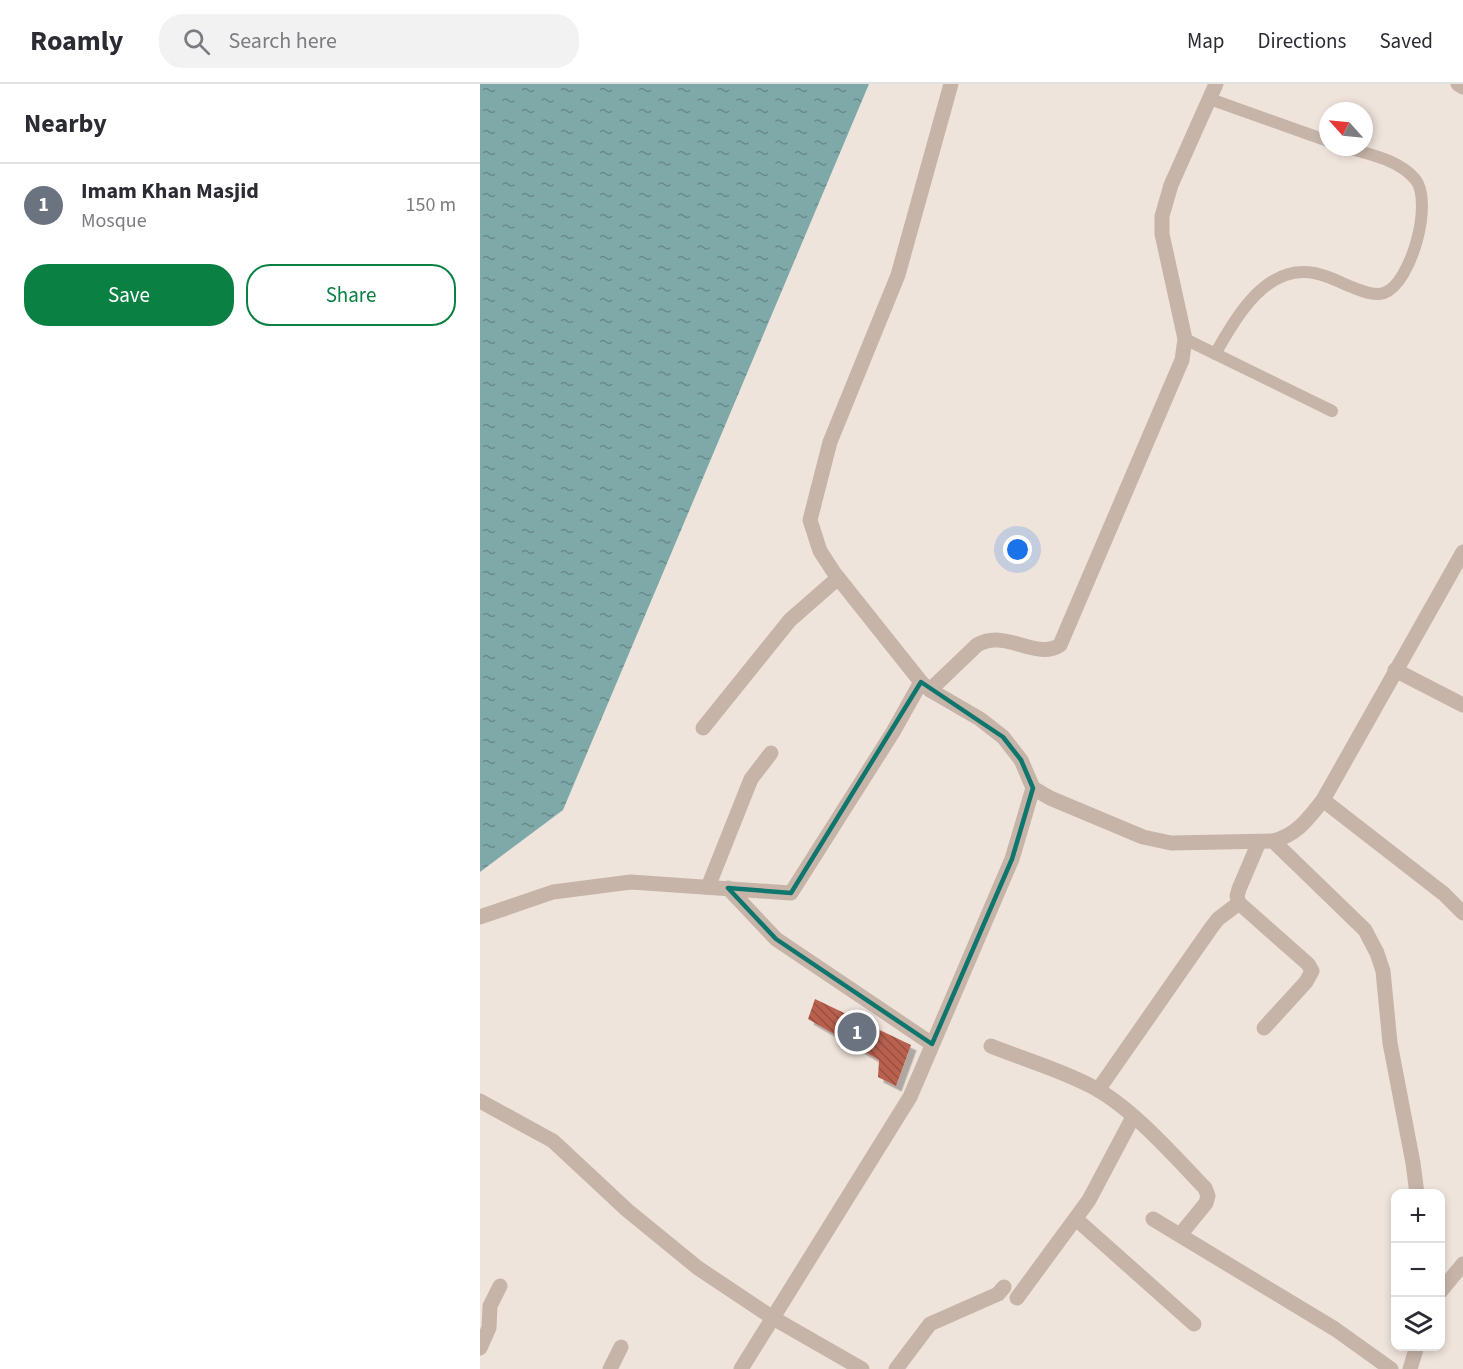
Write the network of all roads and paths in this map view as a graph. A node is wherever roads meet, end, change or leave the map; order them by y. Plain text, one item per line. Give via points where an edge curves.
1 (951, 84) edge
2 (1216, 84) edge
3 (1458, 84) edge
4 (1463, 87) edge
5 (1210, 99) junction
6 (1319, 138) edge
7 (1373, 156) edge
8 (1185, 339) junction
9 (1215, 354) junction
10 (1332, 411) dead end
11 (1463, 552) edge
12 (838, 578) junction
13 (1395, 670) junction
14 (926, 686) junction
15 (1463, 705) edge
16 (703, 728) dead end
17 (771, 753) dead end
18 (1033, 788) junction
19 (1323, 800) junction
20 (1266, 841) junction
21 (708, 887) junction
22 (728, 888) junction
23 (1239, 903) junction
24 (1463, 913) edge
25 (480, 916) edge
26 (1264, 1028) dead end
27 (932, 1044) junction
28 (991, 1046) dead end
29 (1098, 1090) junction
30 (480, 1101) edge
31 (1132, 1117) junction
32 (1416, 1189) edge
33 (1076, 1219) junction
34 (1153, 1219) dead end
35 (1180, 1235) junction
36 (1463, 1264) edge
37 (500, 1286) dead end
38 (1445, 1286) edge
39 (1004, 1287) dead end
40 (1017, 1298) dead end
41 (773, 1318) junction
42 (1194, 1324) dead end
43 (621, 1347) dead end
44 (480, 1348) edge
45 (1416, 1351) edge
46 (610, 1369) edge
47 (741, 1369) edge
48 (862, 1369) edge
49 (897, 1369) edge
50 (1391, 1369) edge
51 (1410, 1369) edge

1 - 12 street via 898,275 830,442 810,520 820,551
2 - 5 street
3 - 4 street
5 - 6 lane
5 - 8 street via 1171,185 1162,216 1162,234
7 - 9 lane via 1402,167 1422,193 1423,210 1410,261 1394,288 1382,294 1365,292 1316,273 1284,274 1258,292 1239,312
8 - 9 lane
8 - 14 street via 1182,360 1060,645 1043,650 997,639 985,640
9 - 10 lane
11 - 13 street
12 - 14 street
12 - 16 street via 790,620
13 - 15 street
13 - 19 street
14 - 18 street via 1003,737 1021,760
14 - 22 street via 791,893
17 - 21 street via 751,780
18 - 20 street via 1143,837 1171,843
18 - 27 street via 1012,859
19 - 20 street via 1301,828 1286,838
19 - 24 street
20 - 23 street via 1239,889
20 - 32 street via 1365,930 1377,953
21 - 22 street
21 - 25 street via 631,882 553,892
22 - 27 street via 776,939
23 - 26 street via 1312,971
23 - 29 street via 1210,927
27 - 41 street via 910,1096
28 - 29 street
29 - 31 street
30 - 41 street via 553,1141 627,1210 689,1260
31 - 33 street
31 - 35 street via 1205,1188 1206,1203
33 - 40 street
33 - 42 street
34 - 35 street
35 - 50 street via 1335,1329
36 - 38 street
37 - 44 street via 490,1306 489,1328
39 - 49 street via 998,1294 930,1324
41 - 47 street
41 - 48 street
43 - 46 street
45 - 51 street

